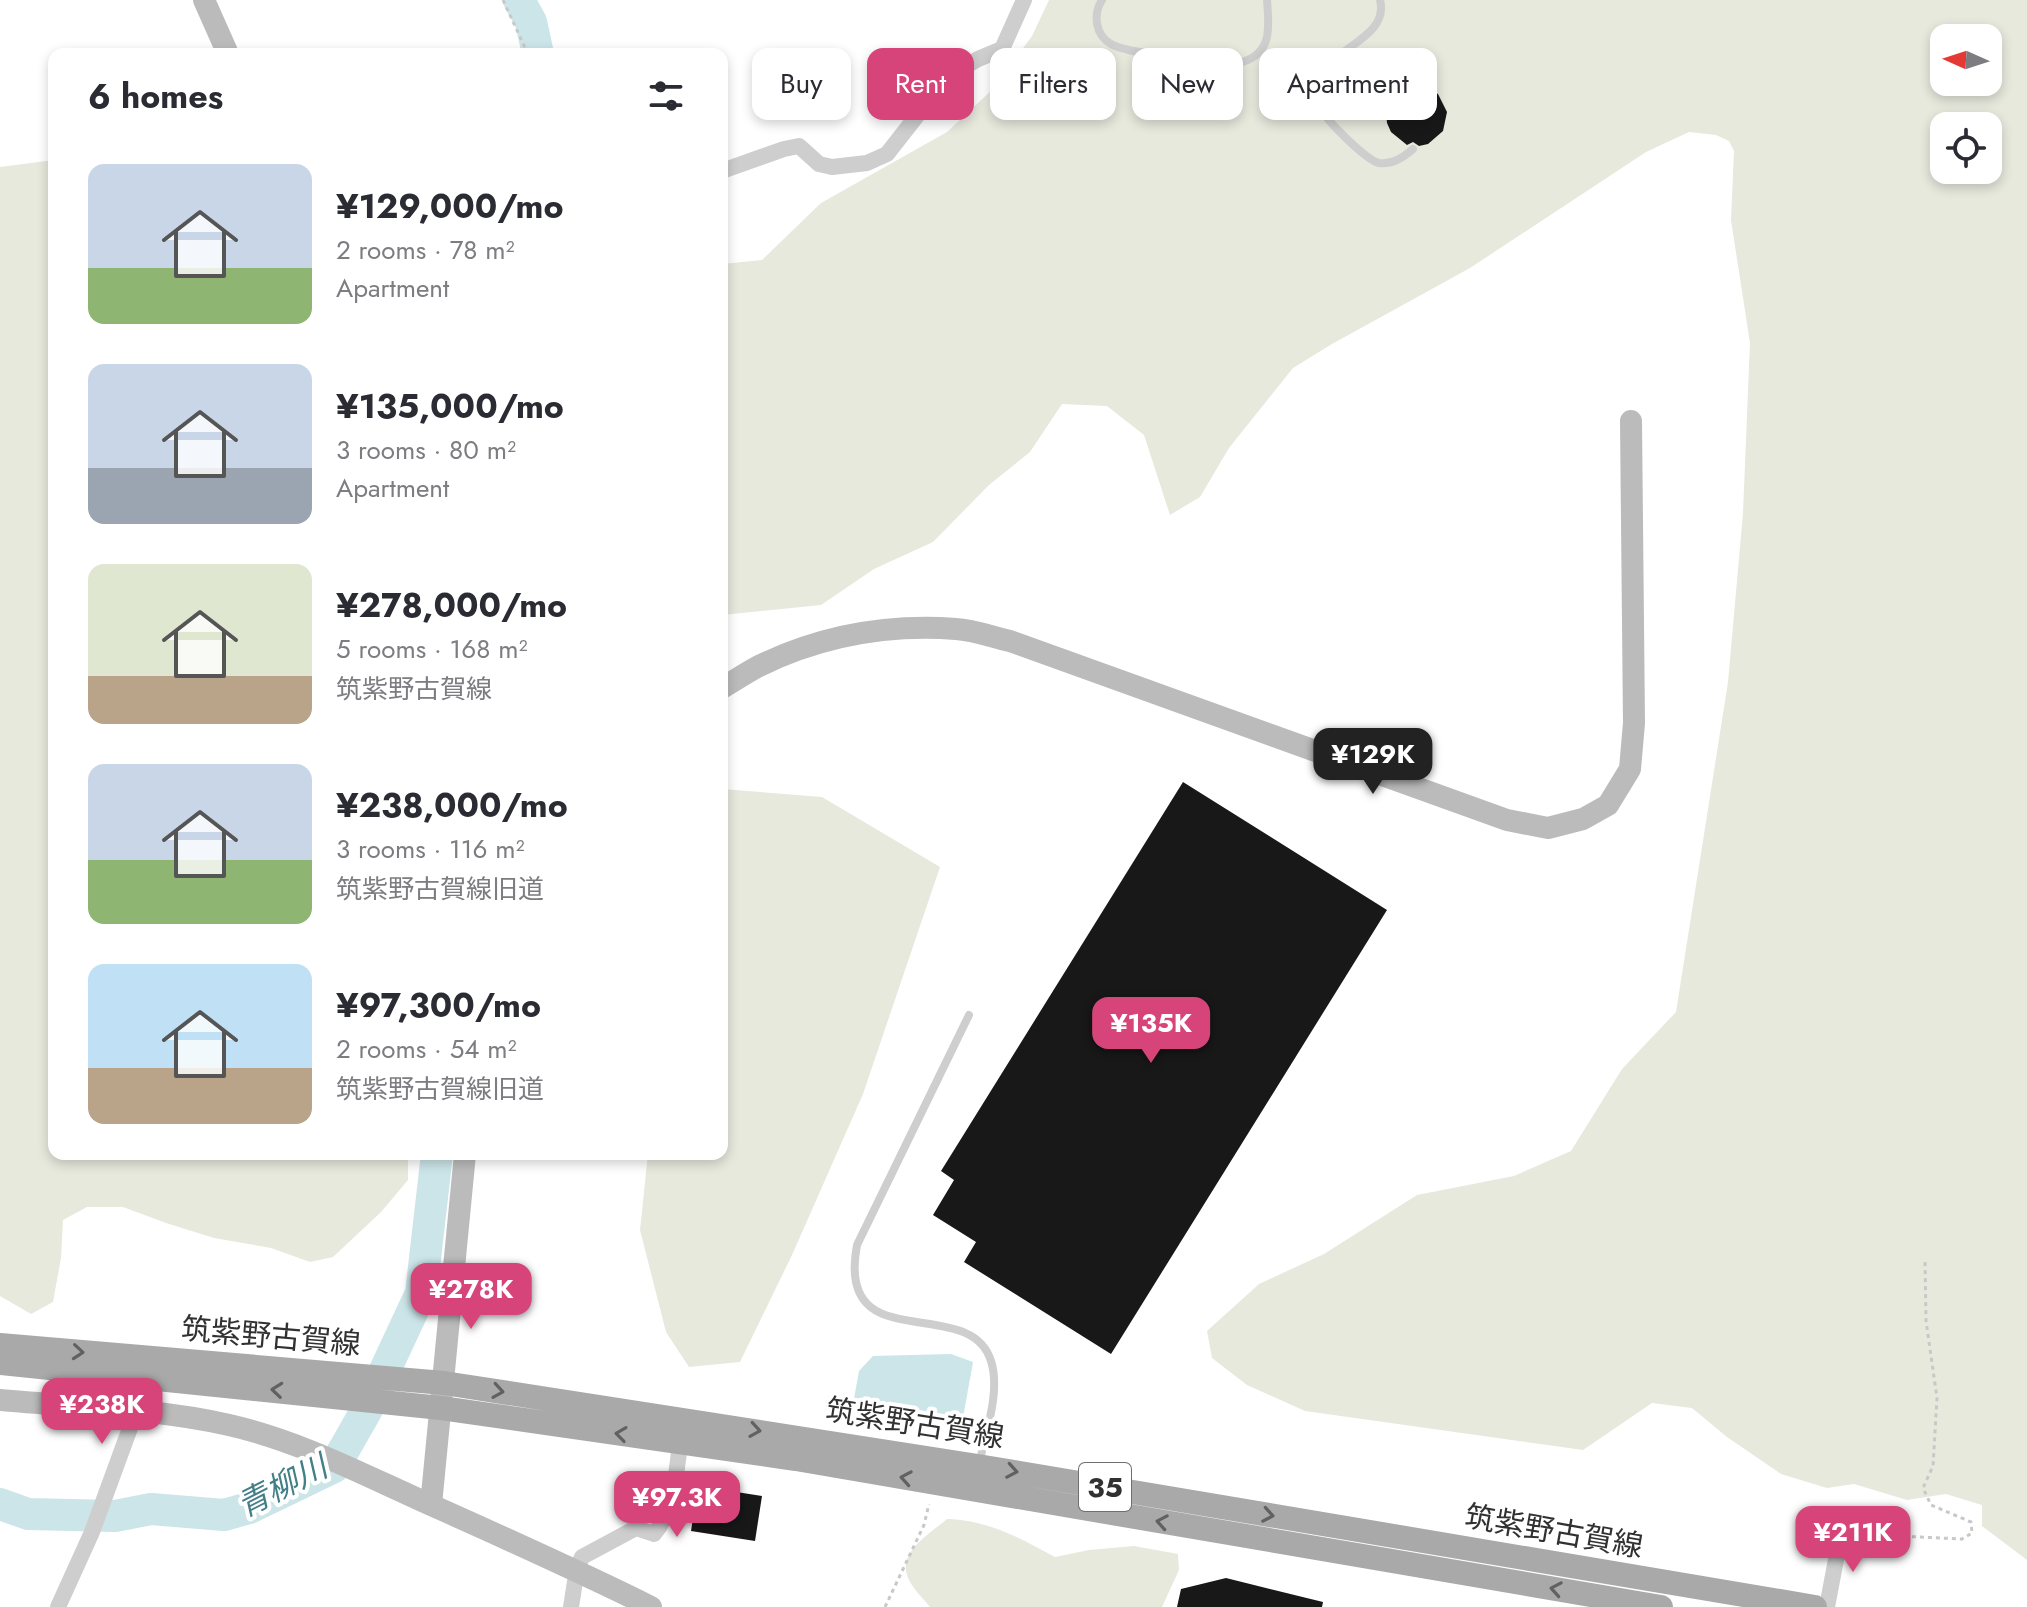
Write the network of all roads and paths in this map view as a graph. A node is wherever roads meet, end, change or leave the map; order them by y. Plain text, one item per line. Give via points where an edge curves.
1 (204, 0) edge
2 (503, 0) edge
3 (1024, 0) edge
4 (1102, 0) edge
5 (1267, 0) edge
6 (1380, 0) edge
7 (225, 48) edge
8 (525, 48) edge
9 (1413, 149) dead end
10 (728, 169) edge
11 (1631, 421) dead end
12 (728, 684) edge
13 (969, 1015) dead end
14 (464, 1160) edge
15 (1925, 1262) dead end
16 (0, 1345) edge
17 (0, 1363) edge
18 (444, 1383) junction
19 (359, 1388) junction
20 (388, 1390) junction
21 (0, 1400) edge
22 (441, 1408) junction
23 (139, 1412) junction
24 (680, 1443) junction
25 (978, 1466) junction
26 (933, 1483) junction
27 (431, 1505) junction
28 (1841, 1533) joint
29 (577, 1569) junction
30 (58, 1607) edge
31 (571, 1607) edge
32 (651, 1607) edge
33 (885, 1607) edge
34 (1661, 1607) edge
35 (1815, 1607) edge
36 (1827, 1607) edge

1 - 7 street
2 - 8 path
3 - 10 street via 1002,49 952,74 887,154 867,163 832,167 819,164 799,146
4 - 5 lane via 1098,29 1110,44 1242,62 1267,45
6 - 9 lane via 1372,29 1324,69 1316,94 1321,109 1364,156 1392,162
11 - 12 street via 1630,769 1608,805 1583,819 1548,828 1507,820 1010,641 959,629 853,634 797,650
13 - 25 lane via 857,1245 853,1266 857,1288 872,1308 890,1319 955,1328 976,1339 991,1357 993,1395
14 - 18 street
15 - 28 path via 1926,1321 1937,1398 1933,1466 1923,1488 1931,1505 1971,1522 1972,1533 1962,1539
16 -> 19 main road, 筑紫野古賀線 / 35
19 -> 17 main road, 筑紫野古賀線 / 35
18 - 20 main road, 筑紫野古賀線 / 35
18 - 22 street
18 -> 25 main road, 筑紫野古賀線 / 35
19 - 20 main road, 筑紫野古賀線 / 35
20 - 22 main road, 筑紫野古賀線 / 35
21 - 23 street
24 -> 22 main road, 筑紫野古賀線 / 35
22 - 27 street
23 - 27 street via 262,1433
23 - 30 street
26 -> 24 main road, 筑紫野古賀線 / 35
24 - 29 street via 663,1524 654,1534 636,1528 624,1532 582,1557
25 -> 35 main road, 筑紫野古賀線 / 35
26 - 33 path via 924,1525
34 -> 26 main road, 筑紫野古賀線 / 35
27 - 29 street
28 - 36 street
29 - 31 street
29 - 32 street

